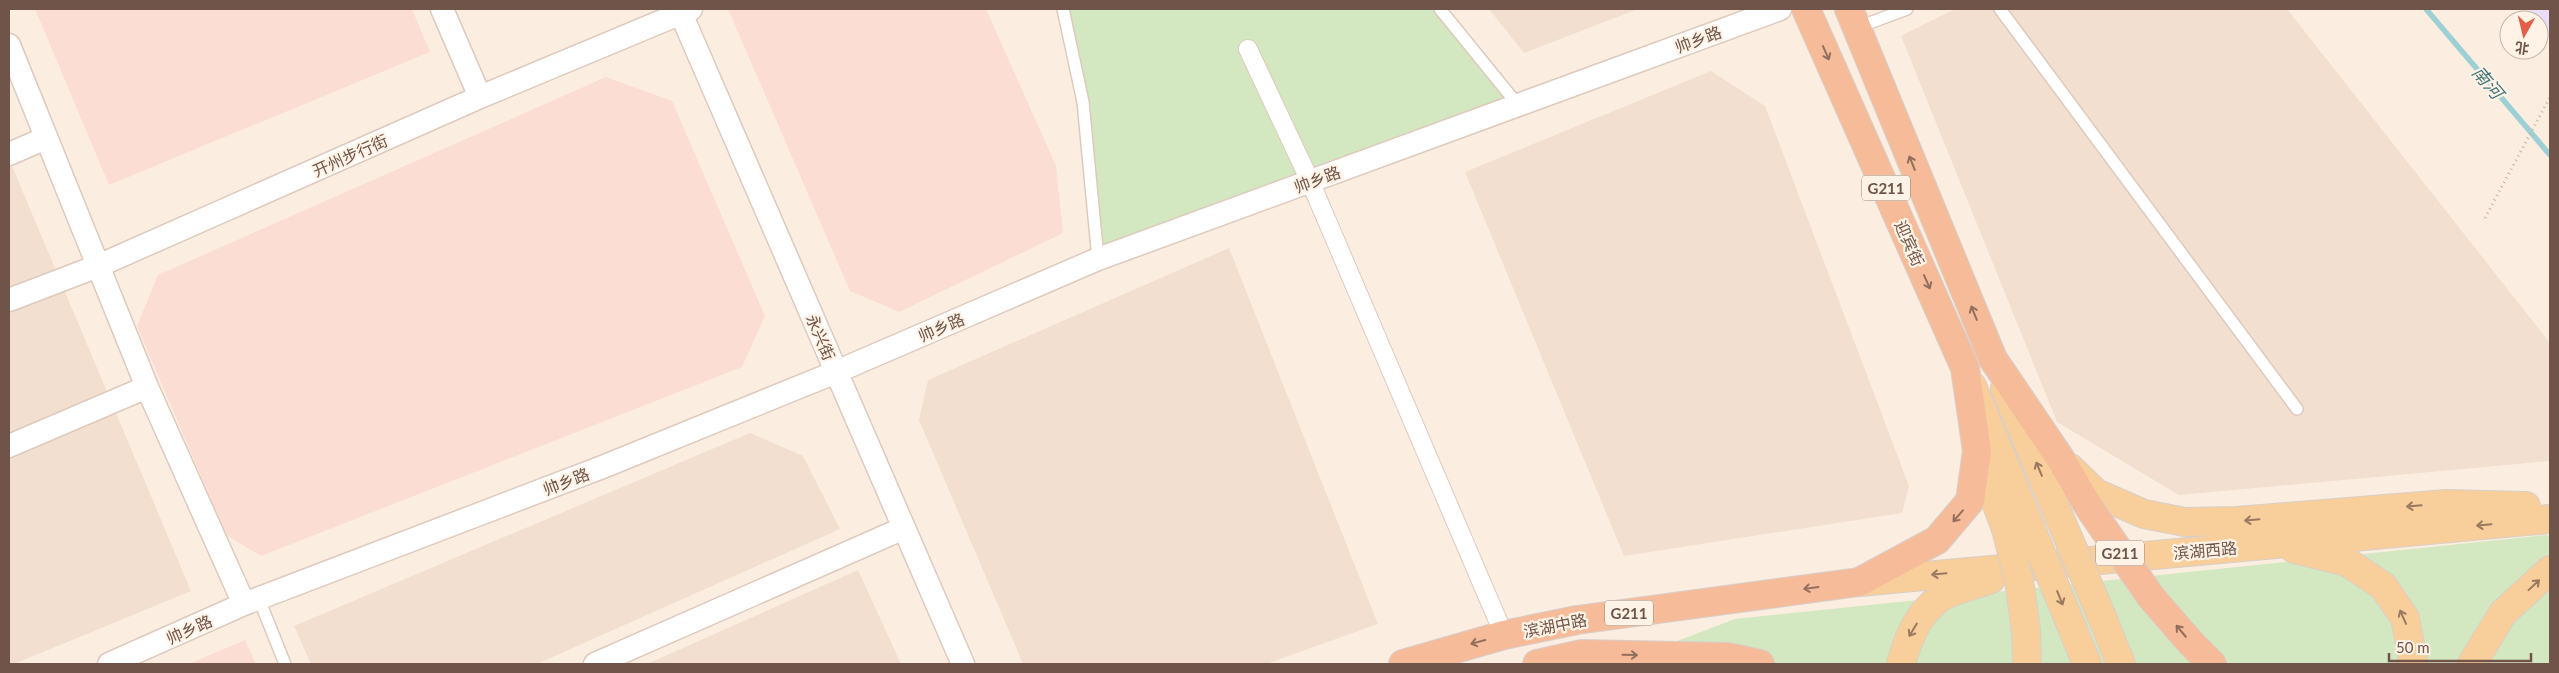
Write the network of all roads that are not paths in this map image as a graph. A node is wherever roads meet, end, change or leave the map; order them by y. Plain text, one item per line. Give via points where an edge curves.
1 (442, 9) edge
2 (1063, 9) edge
3 (1440, 9) edge
4 (1780, 9) edge
5 (1806, 9) edge
6 (1907, 9) edge
7 (2000, 9) edge
8 (684, 10) edge
9 (1853, 19) edge
10 (9, 45) edge
11 (1248, 49) dead end
12 (480, 97) junction
13 (1518, 105) junction
14 (46, 138) junction
15 (9, 154) edge
16 (1310, 182) junction
17 (1098, 259) junction
18 (98, 266) junction
19 (9, 300) edge
20 (1993, 358) junction
21 (1965, 368) junction
22 (836, 372) junction
23 (147, 387) junction
24 (2297, 409) dead end
25 (9, 446) edge
26 (1977, 451) junction
27 (2060, 458) junction
28 (2550, 506) edge
29 (2550, 519) edge
30 (2017, 525) junction
31 (904, 528) junction
32 (2272, 544) junction
33 (2028, 566) junction
34 (2550, 570) edge
35 (1860, 582) junction
36 (252, 602) junction
37 (2504, 613) junction
38 (1504, 635) junction
39 (109, 664) edge
40 (285, 664) edge
41 (595, 664) edge
42 (963, 664) edge
43 (1403, 664) edge
44 (1537, 664) edge
45 (1760, 664) edge
46 (1901, 664) edge
47 (2026, 664) edge
48 (2087, 664) edge
49 (2122, 664) edge
50 (2212, 664) edge
51 (2411, 664) edge
52 (2455, 664) edge
53 (2472, 664) edge

1 - 12 street
2 - 17 lane via 1084,102
3 - 13 lane
4 - 13 street, 帅乡路
5 -> 21 highway, 迎宾街 / G211
6 - 9 lane
7 - 24 lane
8 - 12 street, 开州步行街
8 - 22 street, 永兴街
20 -> 9 highway, 迎宾街 / G211
10 - 14 street
11 - 16 street
12 - 18 street, 开州步行街
13 - 16 street, 帅乡路
14 - 15 street
14 - 18 street
16 - 17 street, 帅乡路
16 - 38 street
17 - 22 street, 帅乡路
18 - 19 street, 开州步行街
18 - 23 street
20 - 27 highway, G211
49 -> 20 main road, bridge
21 - 26 highway, G211
21 - 30 main road
22 - 31 street, 永兴街
22 - 36 street, 帅乡路 via 600,468
23 - 25 street
23 - 36 street
26 - 30 main road
26 -> 35 highway, G211 via 1970,501 1937,540
28 -> 27 main road via 2446,504 2237,521 2185,522 2144,514 2096,493
50 -> 27 highway, G211, bridge via 2151,597 2090,509
29 -> 32 main road, 滨湖西路
30 - 47 main road, bridge
30 -> 48 main road, bridge via 2071,625
31 - 41 street
31 - 42 street, 永兴街
32 - 33 main road, 滨湖西路
51 -> 32 main road via 2413,659 2405,618 2383,586 2347,562
33 -> 35 main road, 滨湖西路
33 -> 46 main road via 1940,598 1921,616 1909,636
37 -> 34 main road
35 -> 38 highway, 滨湖中路 / G211 via 1577,620
36 - 39 street, 帅乡路
36 - 40 lane
37 - 52 main road
37 - 53 main road
38 -> 43 highway, 滨湖中路 / G211
44 -> 45 highway, 滨湖中路 via 1582,654 1728,657

